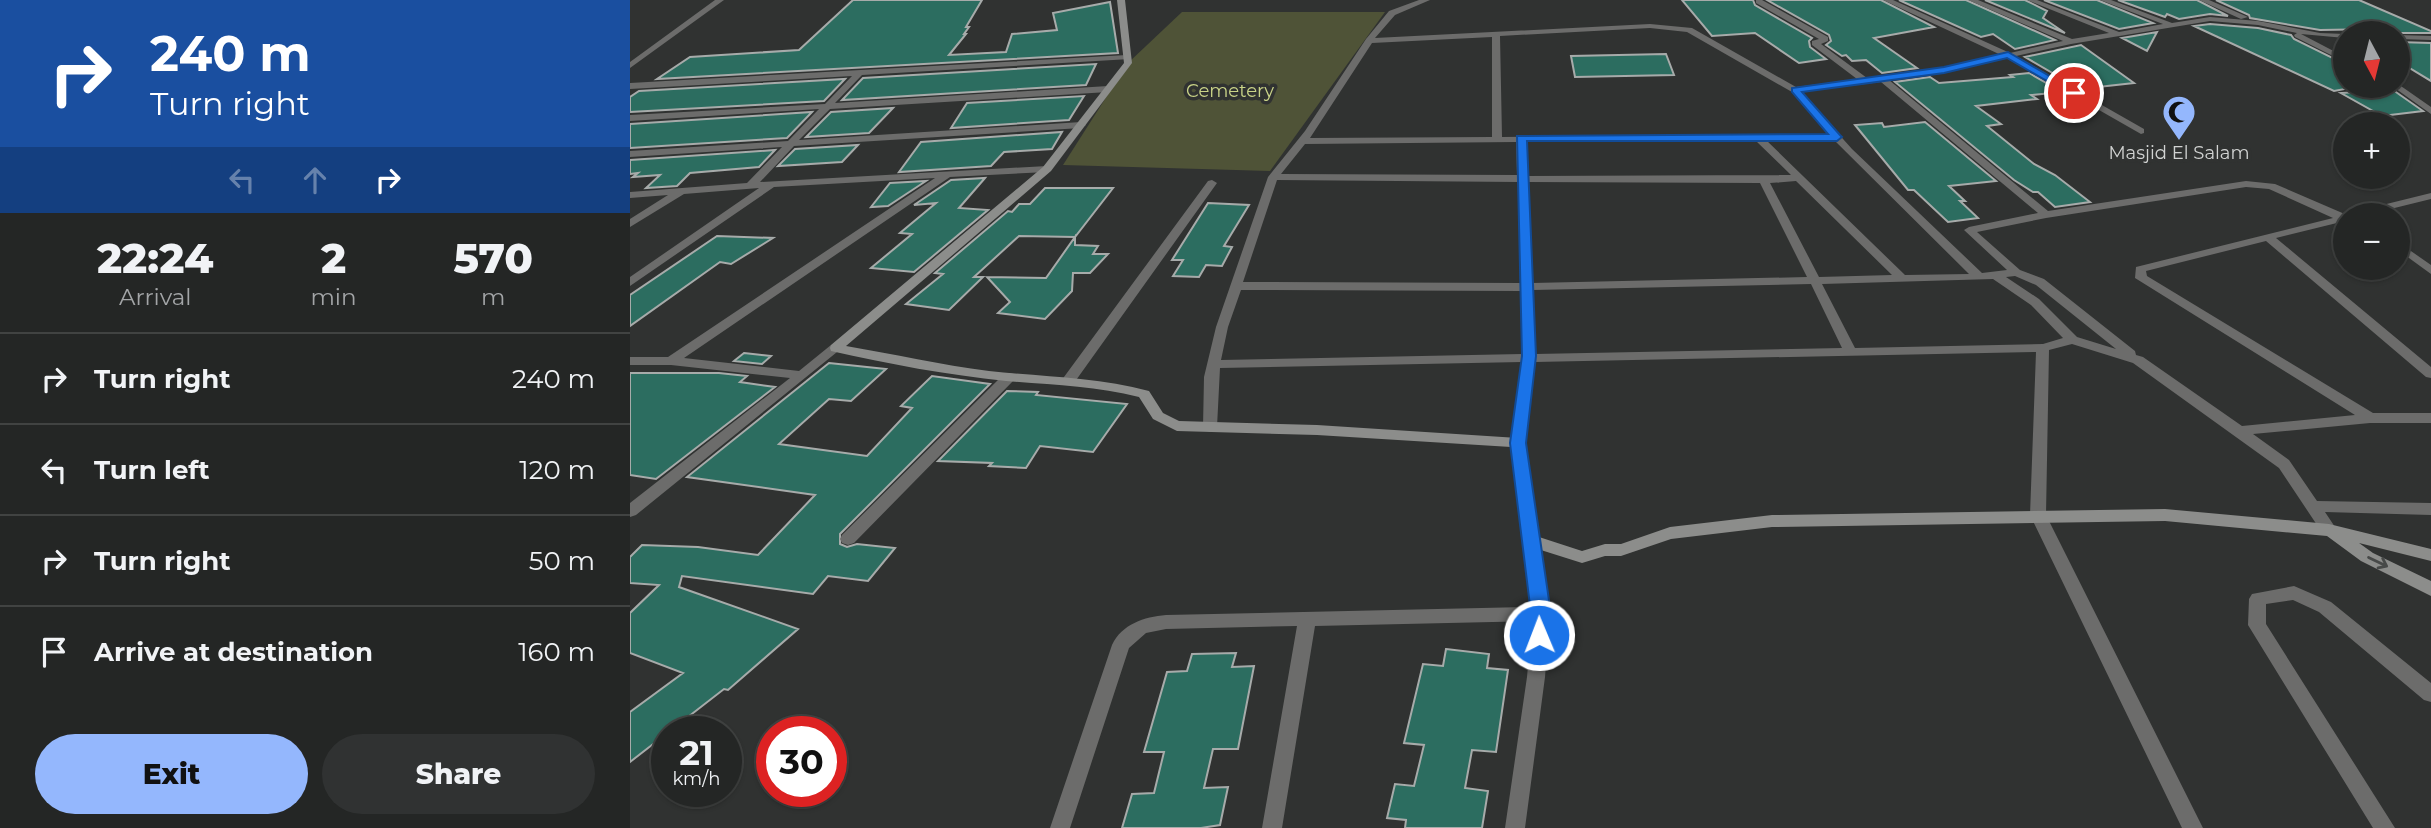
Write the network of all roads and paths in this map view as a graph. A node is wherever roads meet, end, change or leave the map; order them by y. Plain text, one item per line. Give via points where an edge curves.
1 (720, 0) edge
2 (1121, 0) edge
3 (1426, 0) edge
4 (1887, 0) edge
5 (1972, 0) edge
6 (2031, 0) edge
7 (2104, 0) edge
8 (2203, 0) edge
9 (1759, 1) edge
10 (2259, 23) junction
11 (2170, 25) junction
12 (2291, 30) junction
13 (1496, 34) junction
14 (2119, 34) junction
15 (2333, 35) edge
16 (2410, 37) edge
17 (2431, 38) edge
18 (1369, 40) junction
19 (2071, 42) junction
20 (2333, 53) edge
21 (2008, 55) junction
22 (1127, 57) junction
23 (630, 66) edge
24 (859, 73) junction
25 (1864, 80) junction
26 (1884, 80) junction
27 (630, 86) edge
28 (1108, 89) junction
29 (1795, 90) junction
30 (2410, 96) edge
31 (826, 106) junction
32 (2431, 111) edge
33 (630, 118) edge
34 (1081, 125) junction
35 (2141, 131) dead end
36 (1837, 137) junction
37 (1497, 138) junction
38 (1521, 138) junction
39 (1758, 138) junction
40 (1302, 141) junction
41 (790, 144) junction
42 (630, 154) edge
43 (1047, 169) junction
44 (948, 173) junction
45 (1273, 177) junction
46 (1799, 178) junction
47 (1764, 180) junction
48 (1522, 181) junction
49 (1212, 183) dead end
50 (771, 184) junction
51 (750, 186) junction
52 (683, 191) junction
53 (630, 195) edge
54 (2425, 197) edge
55 (2402, 203) edge
56 (2431, 205) edge
57 (2333, 209) edge
58 (2046, 215) junction
59 (2333, 221) edge
60 (630, 224) edge
61 (2268, 237) junction
62 (2410, 254) edge
63 (2431, 271) edge
64 (2016, 272) junction
65 (1987, 276) junction
66 (1901, 278) junction
67 (1814, 280) junction
68 (630, 282) edge
69 (1237, 286) junction
70 (1527, 286) junction
71 (2072, 340) junction
72 (836, 348) junction
73 (2043, 348) junction
74 (1850, 351) junction
75 (1529, 356) junction
76 (2138, 360) junction
77 (630, 361) edge
78 (671, 361) junction
79 (1214, 364) junction
80 (802, 374) junction
81 (2431, 374) edge
82 (1009, 377) junction
83 (1069, 380) junction
84 (2370, 418) junction
85 (2431, 418) edge
86 (1210, 427) junction
87 (2239, 431) junction
88 (1518, 443) junction
89 (2311, 506) junction
90 (2431, 509) edge
91 (630, 512) edge
92 (2038, 515) junction
93 (2329, 530) junction
94 (848, 539) dead end
95 (1531, 541) junction
96 (2431, 555) edge
97 (2431, 589) edge
98 (1541, 614) junction
99 (1307, 620) junction
100 (2431, 694) edge
101 (1060, 828) edge
102 (1272, 828) edge
103 (1515, 828) edge
104 (2193, 828) edge
105 (2385, 828) edge

1 - 23 street
2 - 22 street
3 - 18 street via 1392,13
4 - 21 street
5 - 19 street
6 - 14 street
7 - 11 street
8 - 10 street
9 - 25 street via 1825,39 1815,43
10 - 11 street via 2210,19
10 - 12 street
11 - 14 street
12 - 15 street
12 - 20 street
13 - 18 street
13 - 29 street via 1672,26 1689,30
13 - 37 street
14 - 19 street
16 - 17 street
18 - 40 street
19 - 21 street
21 - 26 street
21 - 35 street
22 - 24 street
22 - 28 street via 1128,63
24 - 27 street
24 - 31 street
25 - 26 street
25 - 29 street
26 - 58 street
28 - 31 street
28 - 34 street
29 - 36 street
30 - 32 street
31 - 33 street
31 - 41 street
34 - 41 street
34 - 43 street
36 - 39 street
36 - 65 street
37 - 38 street
37 - 40 street
38 - 39 street
38 - 48 street
39 - 46 street
40 - 45 street
41 - 42 street
41 - 51 street
43 - 44 street
43 - 72 street
44 - 50 street
44 - 78 street
45 - 48 street
45 - 69 street
46 - 47 street
46 - 66 street
47 - 48 street
47 - 67 street
48 - 70 street
49 - 83 street
50 - 51 street
50 - 68 street
51 - 52 street
52 - 53 street
52 - 60 street
54 - 55 street
54 - 56 street
57 - 58 street via 2271,186 2246,184
58 - 64 street via 1969,230
59 - 61 street
61 - 81 street
61 - 84 street via 2140,270 2141,278
62 - 63 street
64 - 65 street
64 - 76 street via 2040,282
65 - 66 street
65 - 71 street via 2035,302
66 - 67 street
67 - 70 street
67 - 74 street
69 - 70 street
69 - 79 street
70 - 75 street
71 - 73 street
71 - 76 street
72 - 80 street
72 - 82 street
73 - 74 street
73 - 92 street
74 - 75 street
75 - 79 street
75 - 88 street
76 - 87 street
77 - 78 street
78 - 80 street
79 - 86 street
80 - 91 street
82 - 83 street
82 - 94 street
83 - 86 street via 1144,394 1166,422
84 - 85 street
84 - 87 street
86 - 88 street
87 - 89 street via 2284,464
88 - 95 street
89 - 90 street
89 - 93 street
92 - 93 street via 2165,514
92 - 95 street via 1772,521 1670,533 1583,557
92 - 104 street
93 - 96 street
93 -> 97 street via 2367,557
95 - 98 street
98 - 99 street
98 - 103 street
99 - 101 street via 1156,622 1127,637 1117,654
99 - 102 street
100 - 105 street via 2325,607 2294,593 2258,599 2257,625

